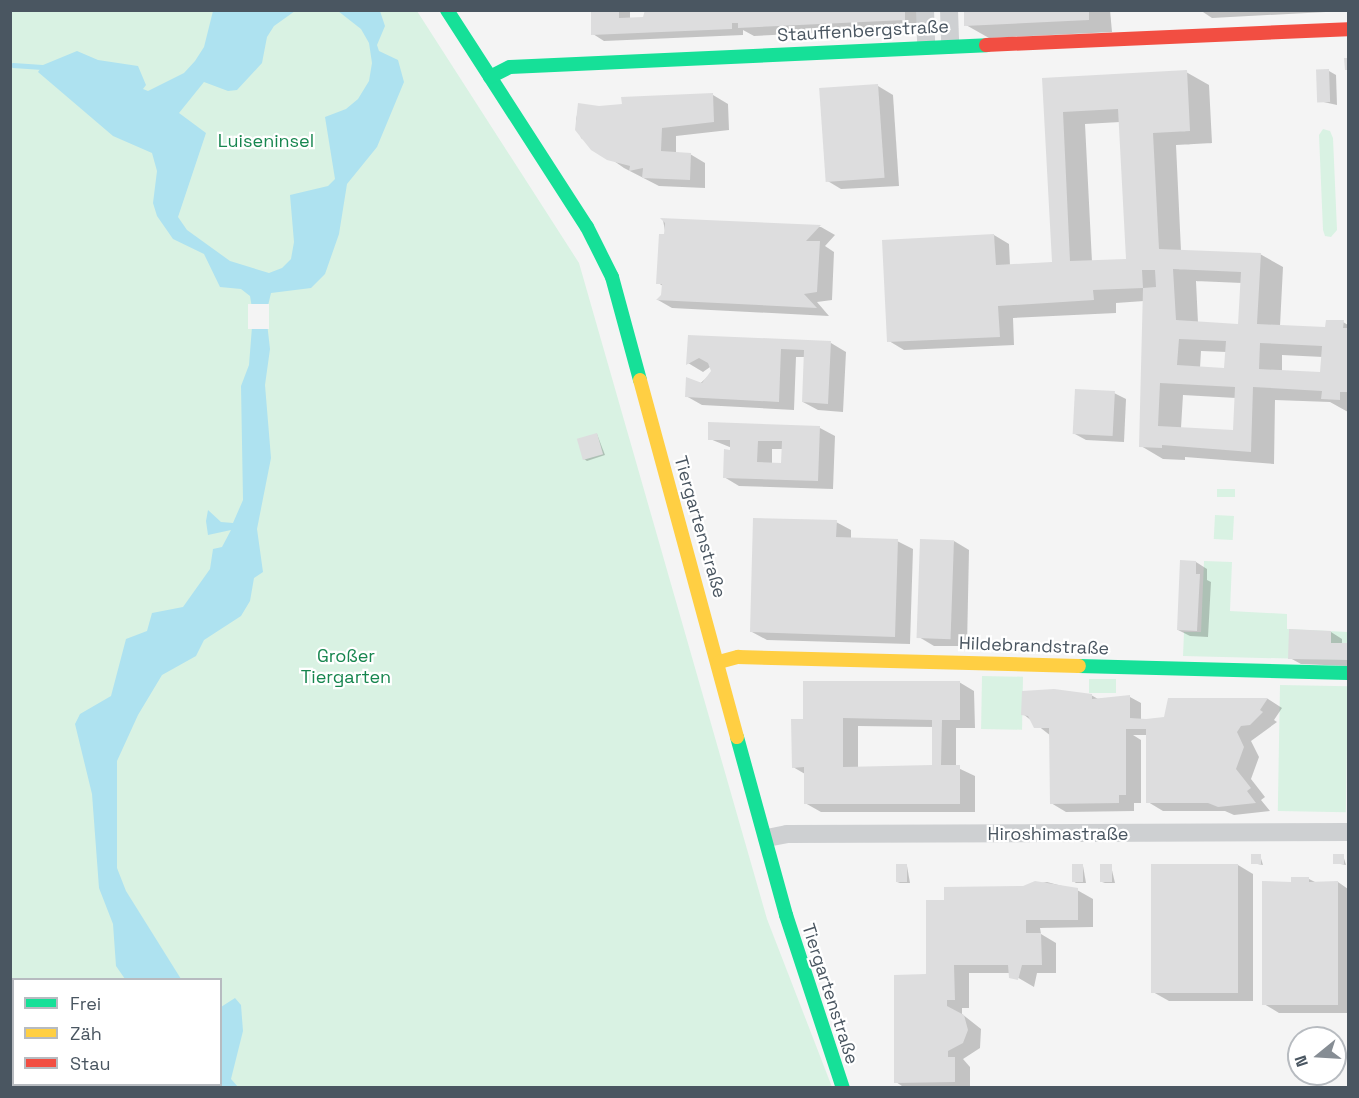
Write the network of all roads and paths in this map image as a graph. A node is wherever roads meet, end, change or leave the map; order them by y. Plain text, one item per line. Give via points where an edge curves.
1 (447, 10) edge
2 (925, 10) edge
3 (949, 10) edge
4 (1348, 29) edge
5 (950, 45) junction
6 (926, 46) junction
7 (490, 77) junction
8 (719, 662) junction
9 (1348, 673) edge
10 (1348, 832) edge
11 (767, 838) junction
12 (843, 1088) edge

1 - 7 street, Tiergartenstraße
2 - 6 street
3 - 5 street
4 - 5 street, Stauffenbergstraße
5 - 6 street, Stauffenbergstraße
6 - 7 street, Stauffenbergstraße via 510,67
7 - 8 street, Tiergartenstraße via 588,227 612,277
8 - 9 street, Hildebrandstraße via 738,657
8 - 11 street, Tiergartenstraße
10 - 11 street, Hiroshimastraße via 786,834
11 - 12 street, Tiergartenstraße via 807,988

